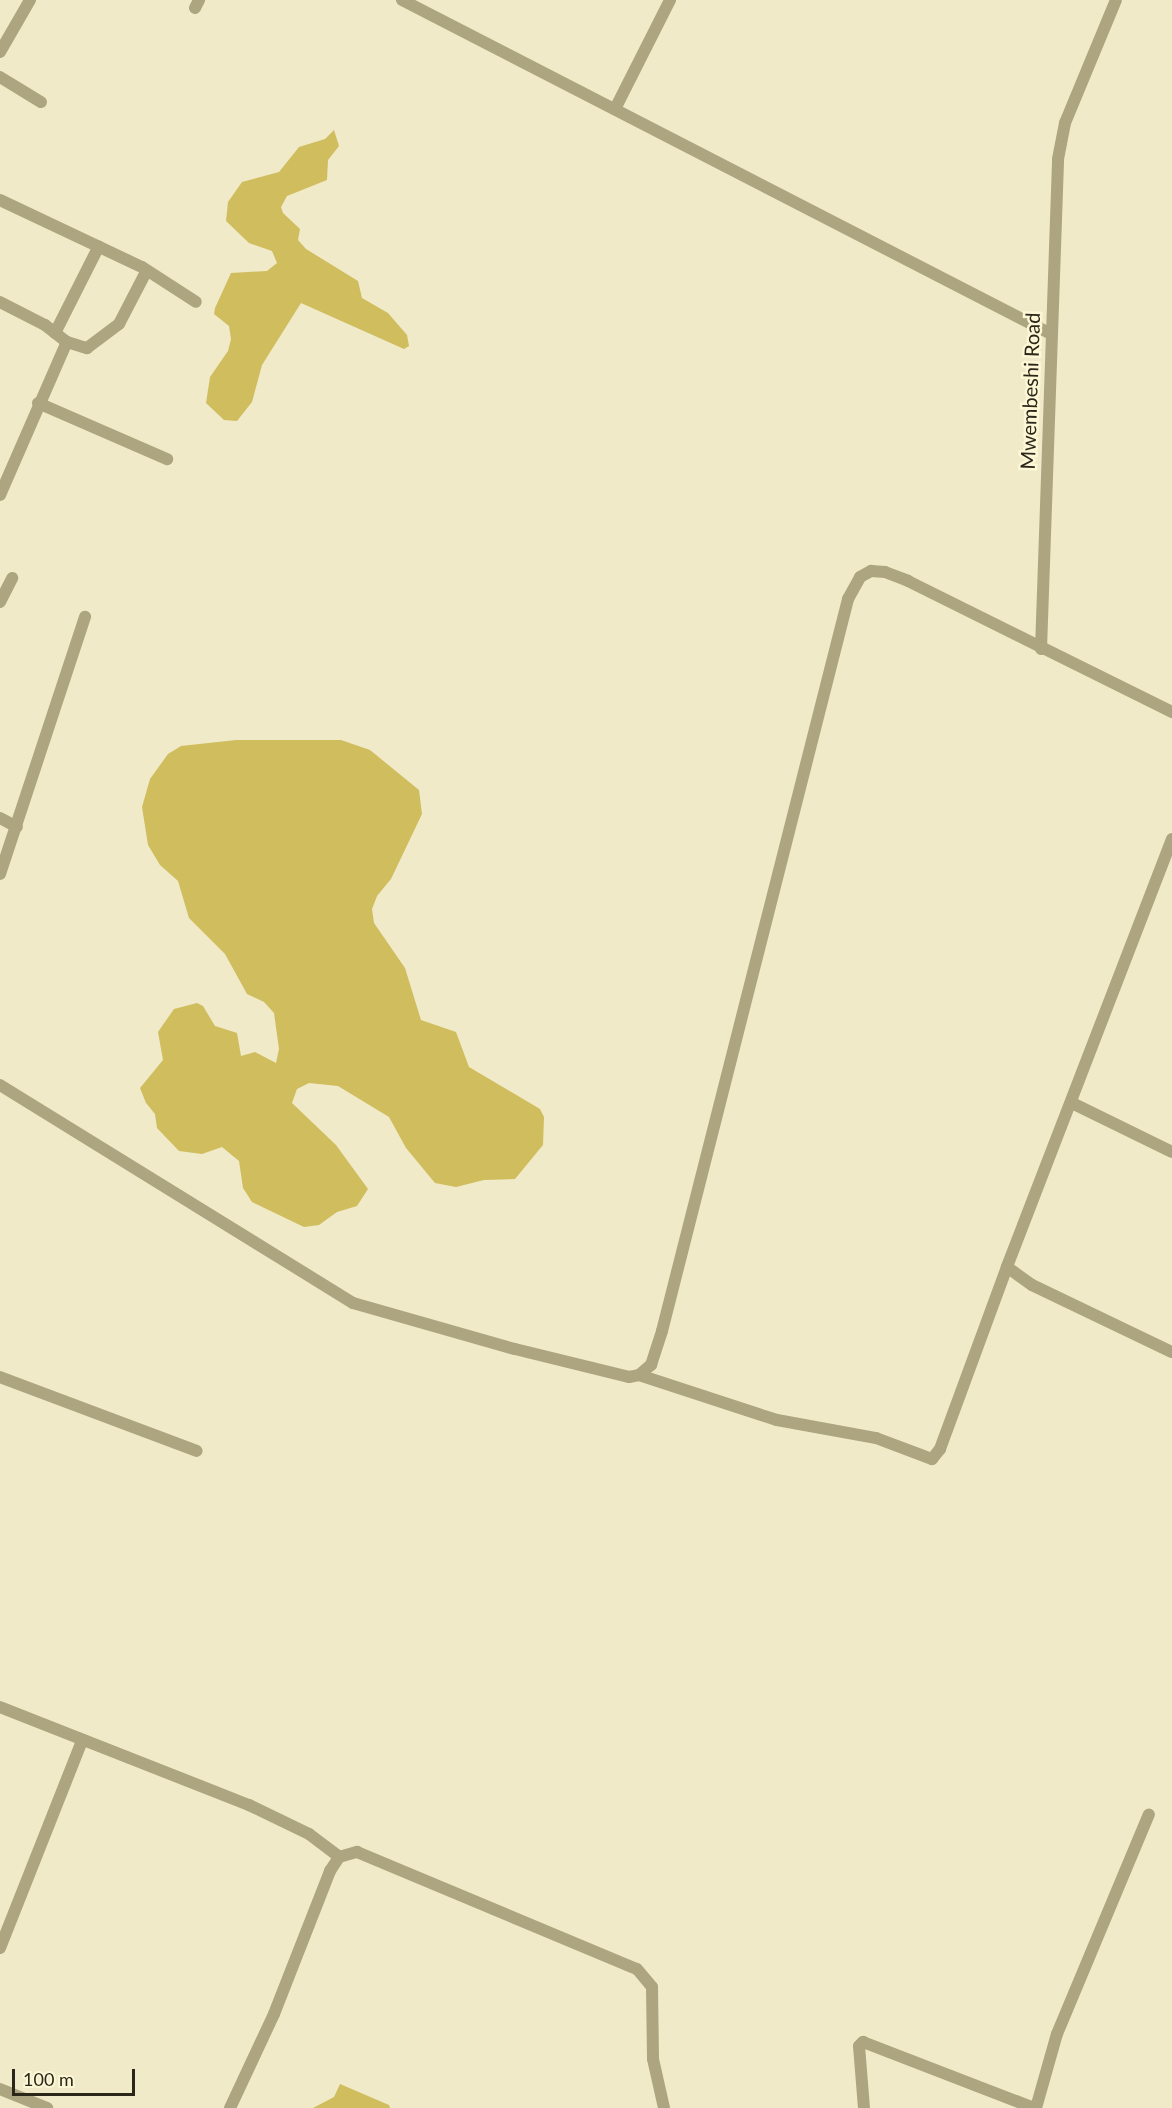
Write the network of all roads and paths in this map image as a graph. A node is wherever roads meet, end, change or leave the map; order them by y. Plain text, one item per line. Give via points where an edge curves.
1 (30, 0) edge
2 (402, 0) edge
3 (670, 0) edge
4 (1116, 0) edge
5 (0, 52) edge
6 (1, 82) edge
7 (41, 102) dead end
8 (615, 109) junction
9 (0, 200) edge
10 (99, 246) junction
11 (146, 272) junction
12 (0, 302) edge
13 (196, 302) dead end
14 (55, 333) junction
15 (1051, 333) junction
16 (67, 342) junction
17 (38, 404) junction
18 (167, 459) dead end
19 (0, 495) edge
20 (12, 578) dead end
21 (0, 602) edge
22 (85, 617) dead end
23 (1041, 649) junction
24 (1172, 712) edge
25 (0, 818) edge
26 (17, 827) junction
27 (1172, 840) edge
28 (0, 874) edge
29 (0, 1085) edge
30 (1072, 1103) junction
31 (1172, 1152) edge
32 (1007, 1267) junction
33 (1172, 1352) edge
34 (639, 1375) junction
35 (0, 1377) edge
36 (197, 1451) dead end
37 (0, 1707) edge
38 (82, 1741) junction
39 (1149, 1814) dead end
40 (339, 1857) junction
41 (0, 1948) edge
42 (0, 2089) edge
43 (47, 2108) edge
44 (230, 2108) edge
45 (664, 2108) edge
46 (864, 2108) edge
47 (1035, 2108) edge

1 - 5 street
2 - 8 street
3 - 8 street
4 - 15 street, Mwembeshi Road via 1060,142
6 - 7 street
8 - 15 street
9 - 10 street
10 - 11 street
10 - 14 street
11 - 13 street
11 - 16 street via 113,331 87,348
12 - 14 street
14 - 16 street
15 - 23 street, Mwembeshi Road
16 - 17 street
17 - 18 street
17 - 19 street
20 - 21 street
22 - 26 street
23 - 24 street
23 - 34 street via 885,572 871,572 854,585 662,1331 651,1365
25 - 26 street
26 - 28 street
27 - 30 street
29 - 34 street via 353,1303 629,1377
30 - 31 street
30 - 32 street
32 - 33 street via 1032,1285
32 - 34 street via 940,1449 932,1459 876,1438 777,1420
35 - 36 street
37 - 38 street
38 - 40 street via 249,1805 309,1834
38 - 41 street
39 - 47 street via 1057,2034
40 - 44 street
40 - 45 street via 357,1852 374,1856 637,1969 652,1987 653,2059
42 - 43 street
46 - 47 street via 860,2063 863,2042

